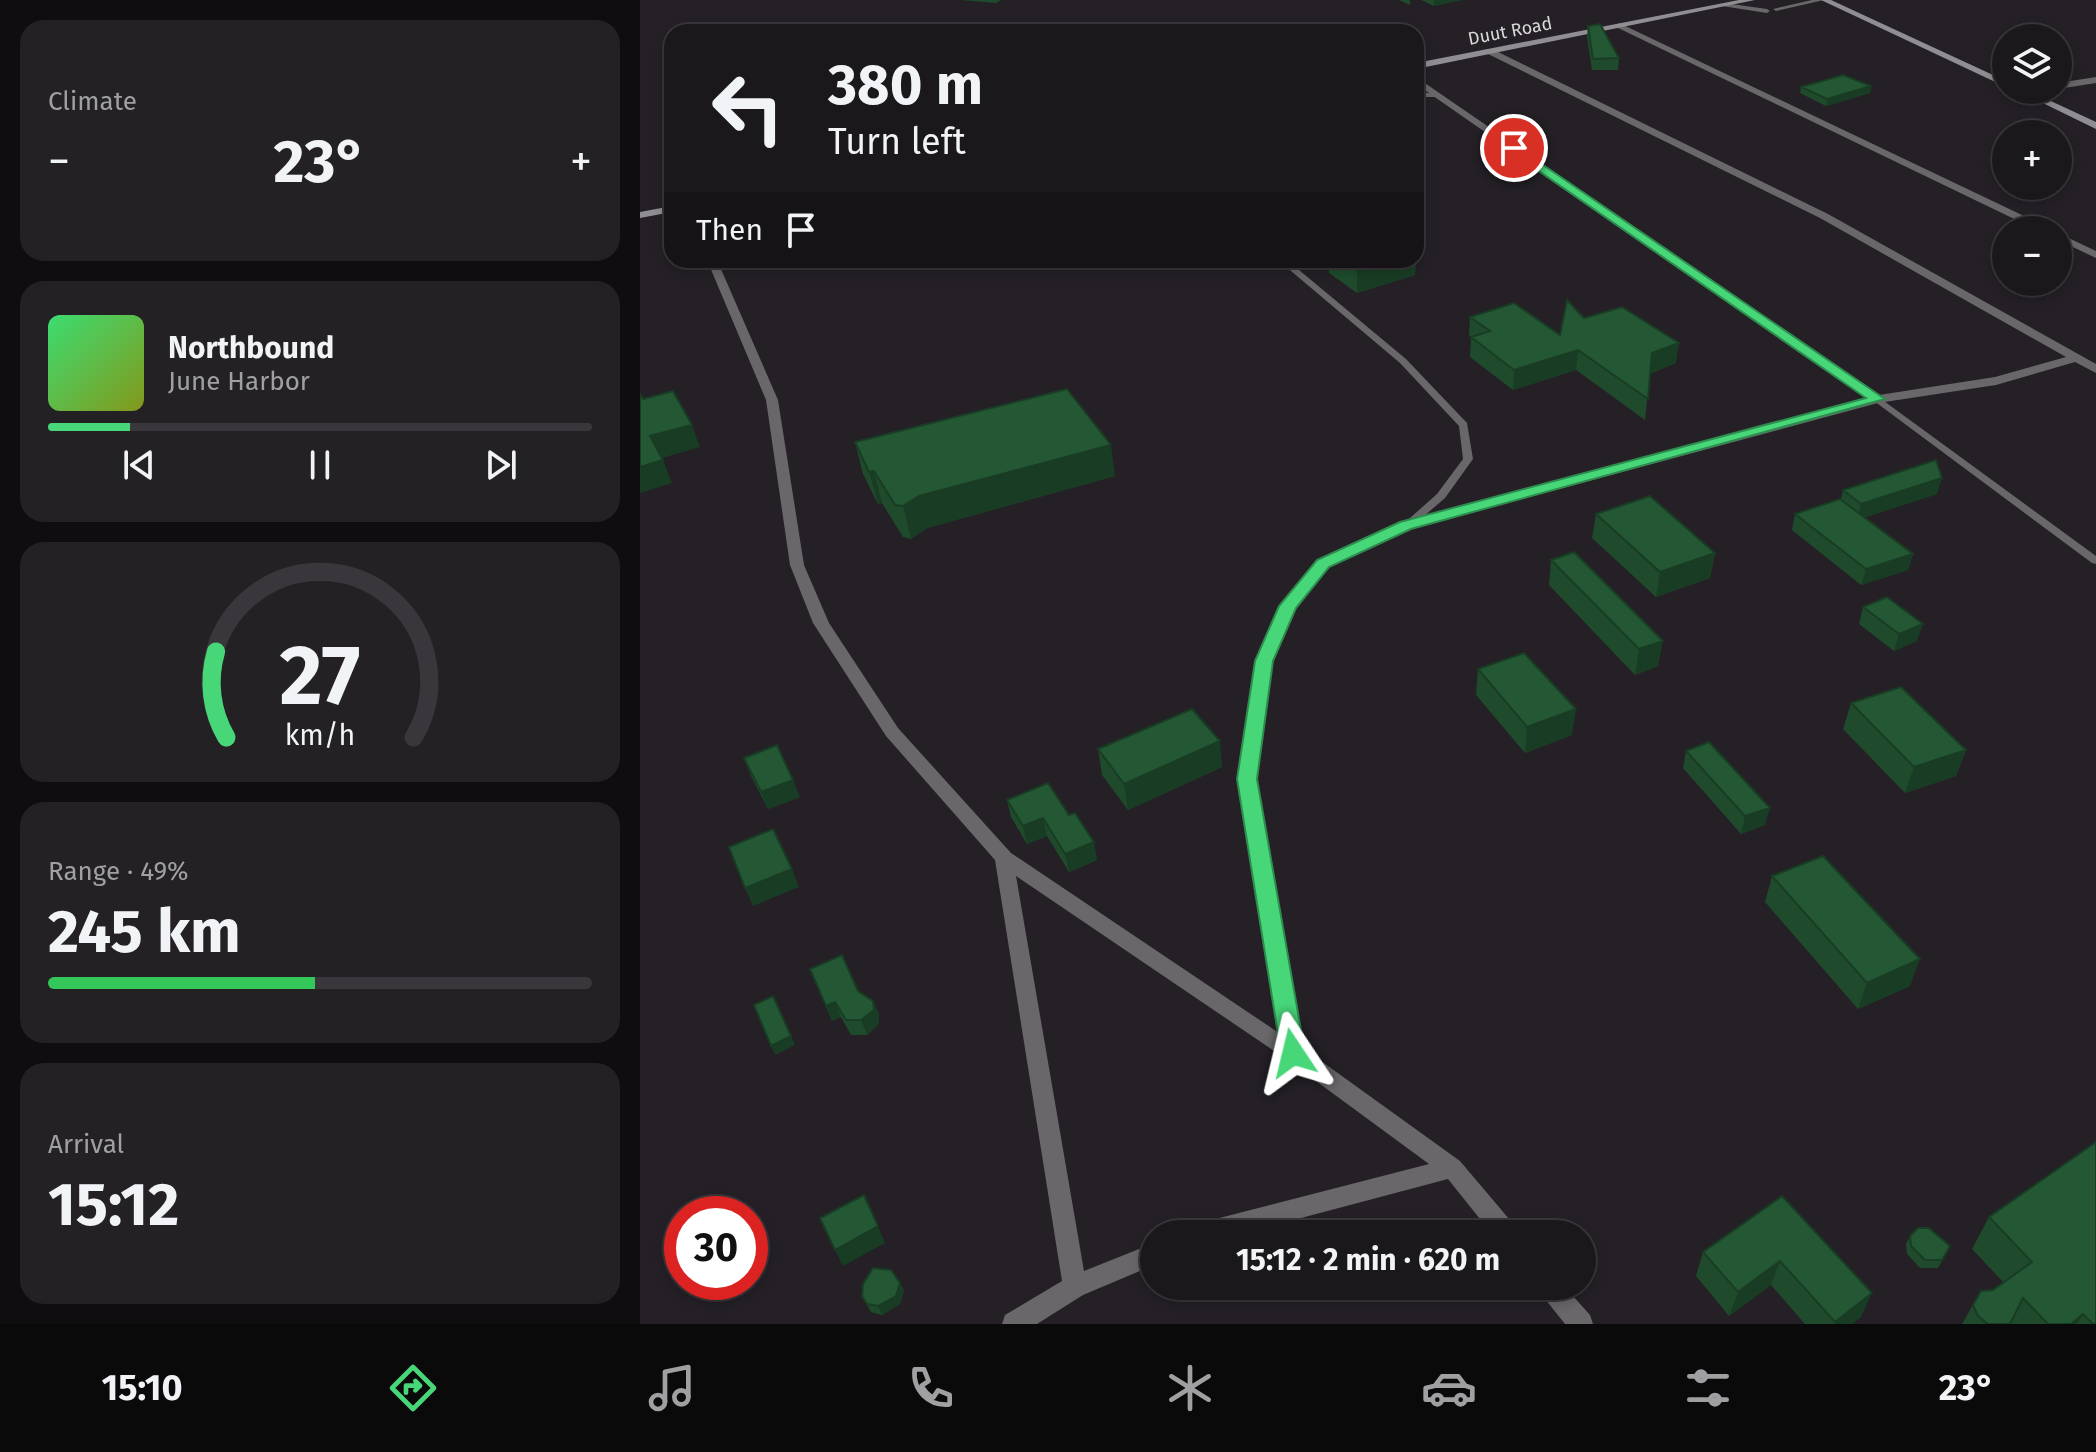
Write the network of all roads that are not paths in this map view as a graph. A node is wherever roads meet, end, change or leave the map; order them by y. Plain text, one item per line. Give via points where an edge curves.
1 (1751, 0) edge
2 (1823, 0) edge
3 (1724, 5) junction
4 (1776, 9) dead end
5 (1767, 11) dead end
6 (1619, 25) junction
7 (1489, 51) junction
8 (1424, 64) edge
9 (1992, 78) edge
10 (2096, 80) edge
11 (2072, 84) edge
12 (1424, 86) edge
13 (1424, 95) edge
14 (1436, 95) junction
15 (2049, 104) edge
16 (2096, 126) edge
17 (664, 210) edge
18 (640, 215) edge
19 (2016, 216) edge
20 (2072, 243) edge
21 (2096, 255) edge
22 (715, 268) edge
23 (1292, 268) edge
24 (2076, 358) junction
25 (2096, 369) edge
26 (1877, 399) junction
27 (1406, 526) junction
28 (2096, 561) edge
29 (1004, 858) junction
30 (1293, 1053) junction
31 (1452, 1168) junction
32 (1253, 1220) edge
33 (1495, 1220) edge
34 (1140, 1260) edge
35 (1075, 1287) junction
36 (1561, 1300) edge
37 (1014, 1324) edge
38 (1581, 1324) edge

1 - 3 main road, Duut Road
2 - 4 lane
2 - 9 main road
3 - 5 lane
3 - 6 main road, Duut Road
6 - 7 main road, Duut Road
6 - 19 street
7 - 8 main road, Duut Road
7 - 24 street via 1824,216
10 - 11 street
12 - 14 street
13 - 14 lane
14 - 26 street
15 - 16 main road
17 - 18 main road
20 - 21 street
22 - 29 street via 772,400 797,565 821,623 892,732
23 - 27 lane via 1403,361 1464,425 1468,459 1441,496
24 - 25 street
24 - 26 street via 1996,381
26 - 27 street
26 - 28 lane
27 - 30 street via 1323,563 1288,606 1264,661 1247,779
29 - 30 street
29 - 35 street
30 - 31 street
31 - 32 street
31 - 33 street
34 - 35 street
35 - 37 street
36 - 38 street

